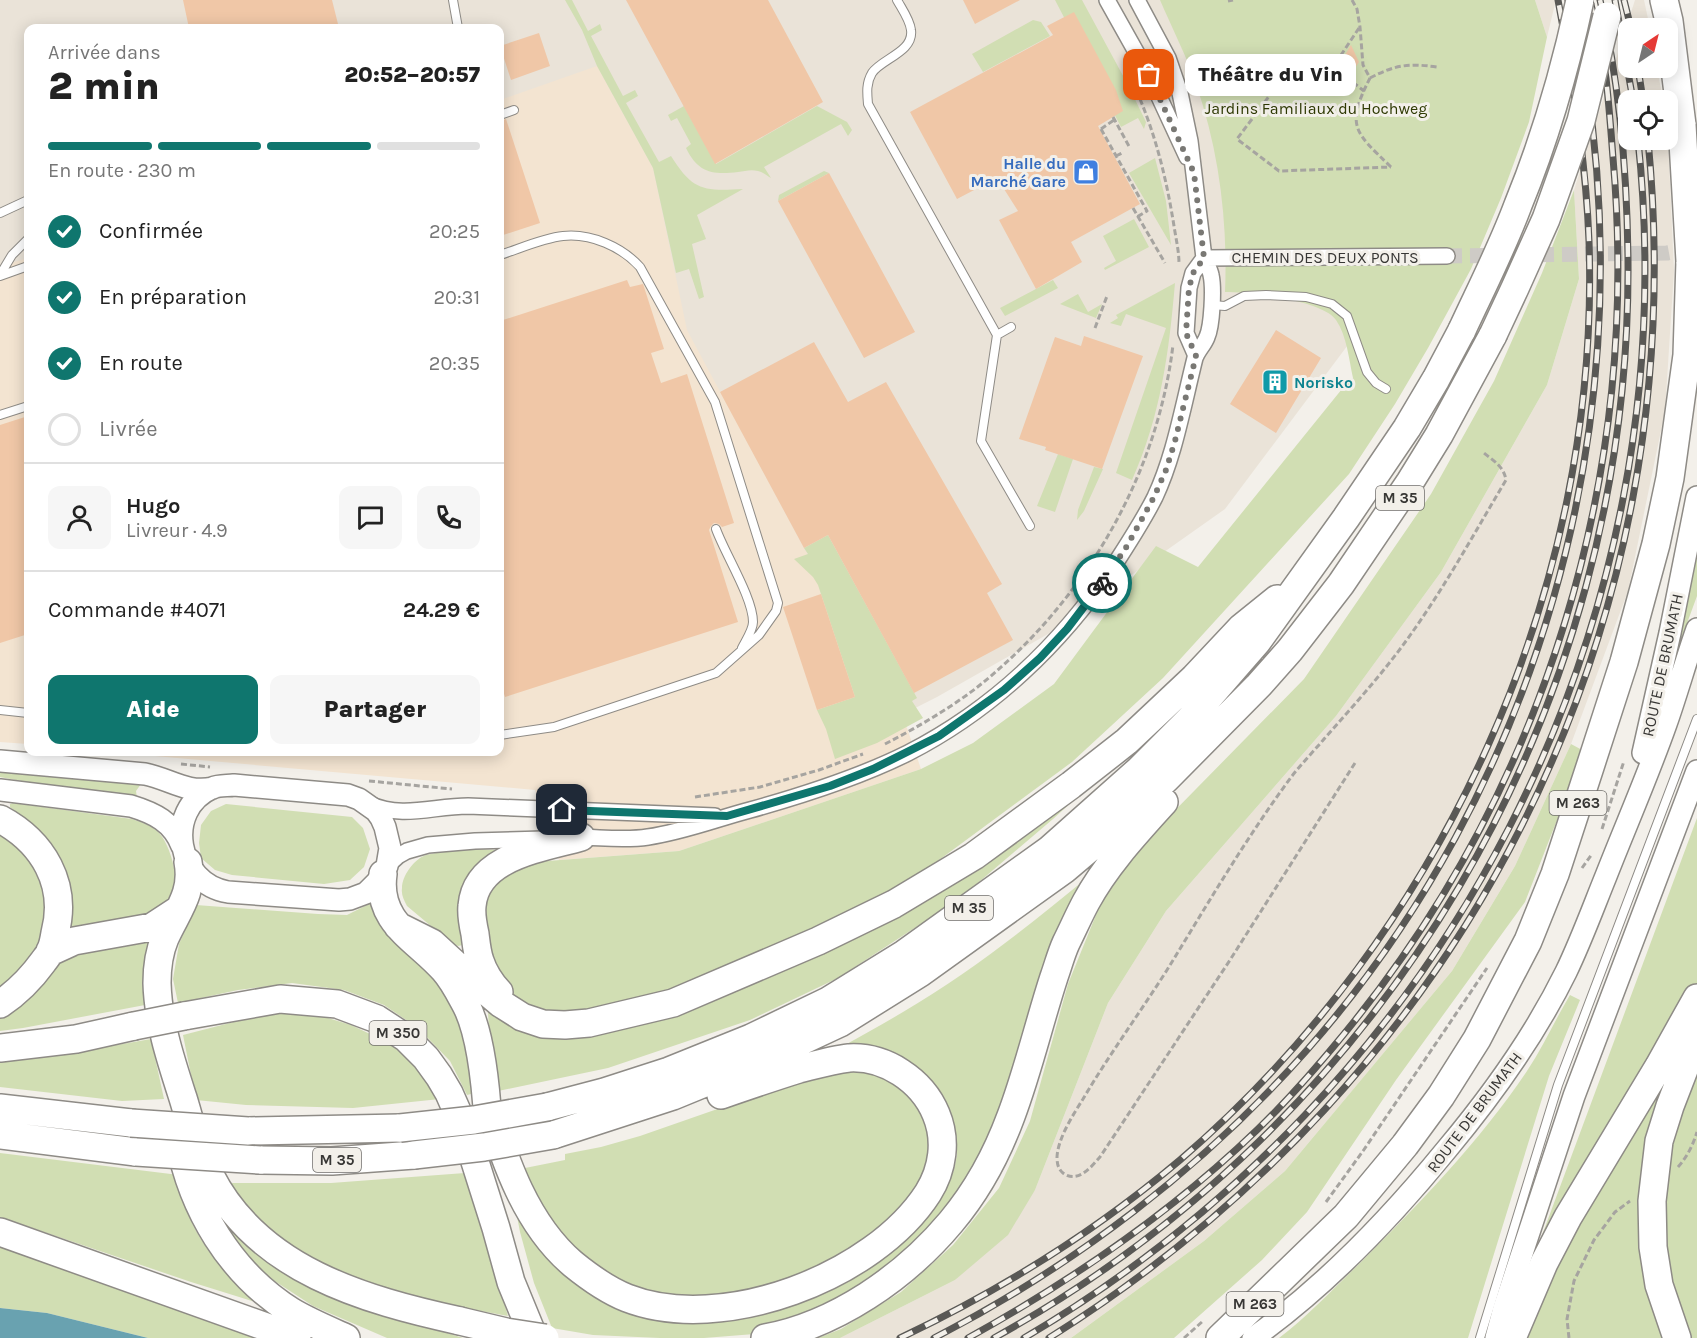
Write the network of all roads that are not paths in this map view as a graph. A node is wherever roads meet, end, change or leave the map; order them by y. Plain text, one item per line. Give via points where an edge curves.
1 (453, 0) edge
2 (897, 0) edge
3 (1107, 0) edge
4 (1137, 0) edge
5 (1580, 0) edge
6 (1610, 0) edge
7 (1664, 0) edge
8 (457, 24) edge
9 (514, 110) dead end
10 (504, 114) edge
11 (1194, 173) junction
12 (24, 202) edge
13 (0, 213) edge
14 (24, 242) edge
15 (504, 254) edge
16 (1447, 256) tunnel mouth
17 (1204, 258) junction
18 (24, 267) edge
19 (0, 275) edge
20 (1212, 305) junction
21 (1011, 327) dead end
22 (997, 335) junction
23 (1196, 356) junction
24 (1386, 389) dead end
25 (24, 407) edge
26 (0, 415) edge
27 (1697, 497) edge
28 (1030, 526) dead end
29 (716, 530) dead end
30 (1302, 580) junction
31 (1697, 629) edge
32 (1693, 645) edge
33 (742, 649) junction
34 (1259, 685) junction
35 (0, 710) edge
36 (24, 713) edge
37 (1697, 718) edge
38 (504, 734) edge
39 (0, 761) edge
40 (1696, 776) edge
41 (213, 787) junction
42 (0, 790) edge
43 (368, 804) junction
44 (727, 816) junction
45 (0, 819) edge
46 (1623, 833) junction
47 (581, 837) junction
48 (186, 857) junction
49 (385, 870) junction
50 (178, 910) junction
51 (399, 927) junction
52 (50, 952) junction
53 (1697, 998) edge
54 (0, 1004) edge
55 (522, 1017) junction
56 (1697, 1036) edge
57 (0, 1048) edge
58 (174, 1069) junction
59 (673, 1096) junction
60 (487, 1104) junction
61 (0, 1108) edge
62 (0, 1135) edge
63 (496, 1228) junction
64 (0, 1232) edge
65 (1215, 1327) edge
66 (297, 1338) edge
67 (346, 1338) edge
68 (534, 1338) edge
69 (545, 1338) edge
70 (765, 1338) edge
71 (1252, 1338) edge
72 (1480, 1338) edge
73 (1496, 1338) edge
74 (1512, 1338) edge
75 (1677, 1338) edge

1 - 8 lane
2 - 22 lane via 911,28 911,38 899,53 873,70 867,84 868,104
3 - 11 street via 1149,75
4 - 11 street via 1180,93
5 - 30 highway, M 35, bridge via 1554,104 1536,157 1462,330 1407,428
6 - 34 highway, M 35, bridge via 1581,121 1546,219 1493,335 1410,482 1341,585
7 - 65 highway, M 263, bridge via 1682,125 1690,261 1687,355 1670,478 1656,544 1624,662 1555,874 1528,941 1476,1039 1405,1145 1346,1216
9 - 10 lane
11 - 17 street
12 - 13 lane
14 - 19 lane
15 - 33 lane via 555,237 580,236 621,250 645,274 714,402 778,599 776,611 759,635
16 - 17 street, CHEMIN DES DEUX PONTS
17 - 20 street via 1211,273
17 - 23 street via 1193,273 1189,288 1186,333
18 - 19 lane
20 - 23 street via 1208,335
20 - 24 lane via 1226,306 1244,296 1266,295 1306,297 1332,304 1347,316 1367,372
21 - 22 lane
22 - 28 lane via 981,441
23 - 44 street via 1175,441 1154,497 1107,575 1040,658 978,709 910,752 830,786
25 - 26 lane
27 - 46 main road, ROUTE DE BRUMATH / M 263
29 - 33 lane via 752,615 753,626
30 - 55 highway via 1241,628 1161,710 1081,778 974,856 894,904 673,1003 589,1023 543,1024
30 - 61 highway, M 35, bridge via 1257,642 1190,719 1049,850 904,954 828,1001 752,1038 669,1071 547,1107 400,1128 248,1131
31 - 32 main road, ROUTE DE BRUMATH / M 263
32 - 46 main road, ROUTE DE BRUMATH / M 263
33 - 38 lane via 725,667 704,678 554,727
34 - 59 highway, M 35 via 1123,820 1065,869 920,973 840,1023
34 - 70 highway via 1221,739 1115,859 1086,902 1062,956 1000,1143 951,1222 909,1264 855,1302 805,1327
35 - 36 lane
37 - 72 lane via 1558,1085
39 - 41 main road via 145,774 197,790
40 - 73 main road via 1574,1096
41 - 43 main road via 234,785 348,795
41 - 48 main road via 197,798 184,817
42 - 48 main road via 147,811 176,832
43 - 44 street via 398,812 468,806
43 - 49 main road via 386,827 390,848
44 - 47 street via 646,838
45 - 52 highway via 40,851 51,871 59,894 59,918
46 - 71 main road, ROUTE DE BRUMATH / M 263 via 1566,972 1506,1074 1396,1209 1287,1314
47 - 49 street via 428,845 398,856
47 - 55 highway via 508,858 478,886 472,906 480,961 495,988
48 - 49 main road via 192,871 218,891 339,900 366,893
48 - 50 highway via 189,887
49 - 51 highway via 383,900
50 - 52 highway via 153,927 74,941
50 - 58 highway via 158,961 157,984
51 - 55 highway via 432,943 500,1003
51 - 60 highway, M 350 via 445,971 467,1007 477,1035
52 - 54 highway via 31,979
53 - 74 highway via 1568,1217
56 - 75 highway via 1659,1141 1652,1202 1659,1285
57 - 63 highway, M 350, bridge via 76,1039 280,999 337,1004 377,1019 406,1038 439,1076 464,1127
58 - 67 highway via 180,1144 194,1193 211,1230 261,1289 292,1312
58 - 69 highway, bridge via 210,1176 240,1219 271,1248 305,1271 360,1294 425,1314
59 - 60 highway via 707,1100 819,1064 849,1058 867,1060 902,1072 928,1099 941,1130 940,1164 928,1192 904,1223 847,1267 807,1286 759,1301 711,1308 665,1307 627,1298 607,1288 560,1252 520,1192
59 - 62 highway, M 35, bridge via 553,1135 484,1148 332,1161 136,1152
60 - 63 highway, M 350
63 - 68 highway, M 350 via 510,1282
64 - 66 highway

